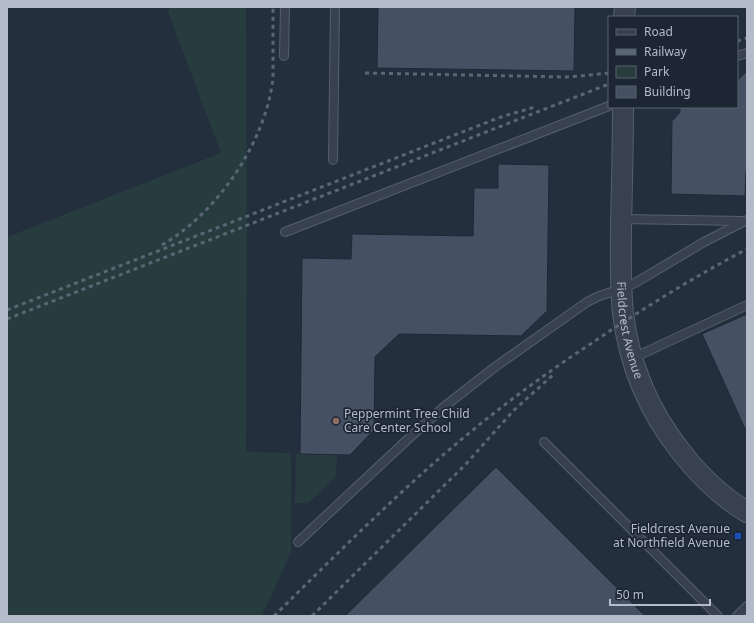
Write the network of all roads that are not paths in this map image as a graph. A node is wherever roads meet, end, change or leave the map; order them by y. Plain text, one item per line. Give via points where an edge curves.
1 (285, 7) edge
2 (335, 7) edge
3 (284, 56) dead end
4 (608, 106) edge
5 (623, 108) edge
6 (333, 160) dead end
7 (621, 219) junction
8 (747, 220) edge
9 (285, 232) dead end
10 (622, 289) junction
11 (747, 305) edge
12 (632, 358) junction
13 (544, 442) dead end
14 (747, 512) edge
15 (298, 542) dead end
16 (747, 606) edge
17 (718, 616) edge
18 (737, 616) edge

1 - 3 lane
2 - 6 lane
4 - 9 lane
5 - 7 street, Fieldcrest Avenue
7 - 8 lane
7 - 10 street, Fieldcrest Avenue
8 - 10 lane
10 - 12 street, Fieldcrest Avenue via 624,322
10 - 15 lane via 582,305 478,380 417,430
11 - 12 lane
12 - 14 street, Fieldcrest Avenue via 648,399 672,441 706,480
13 - 17 lane
16 - 18 lane

